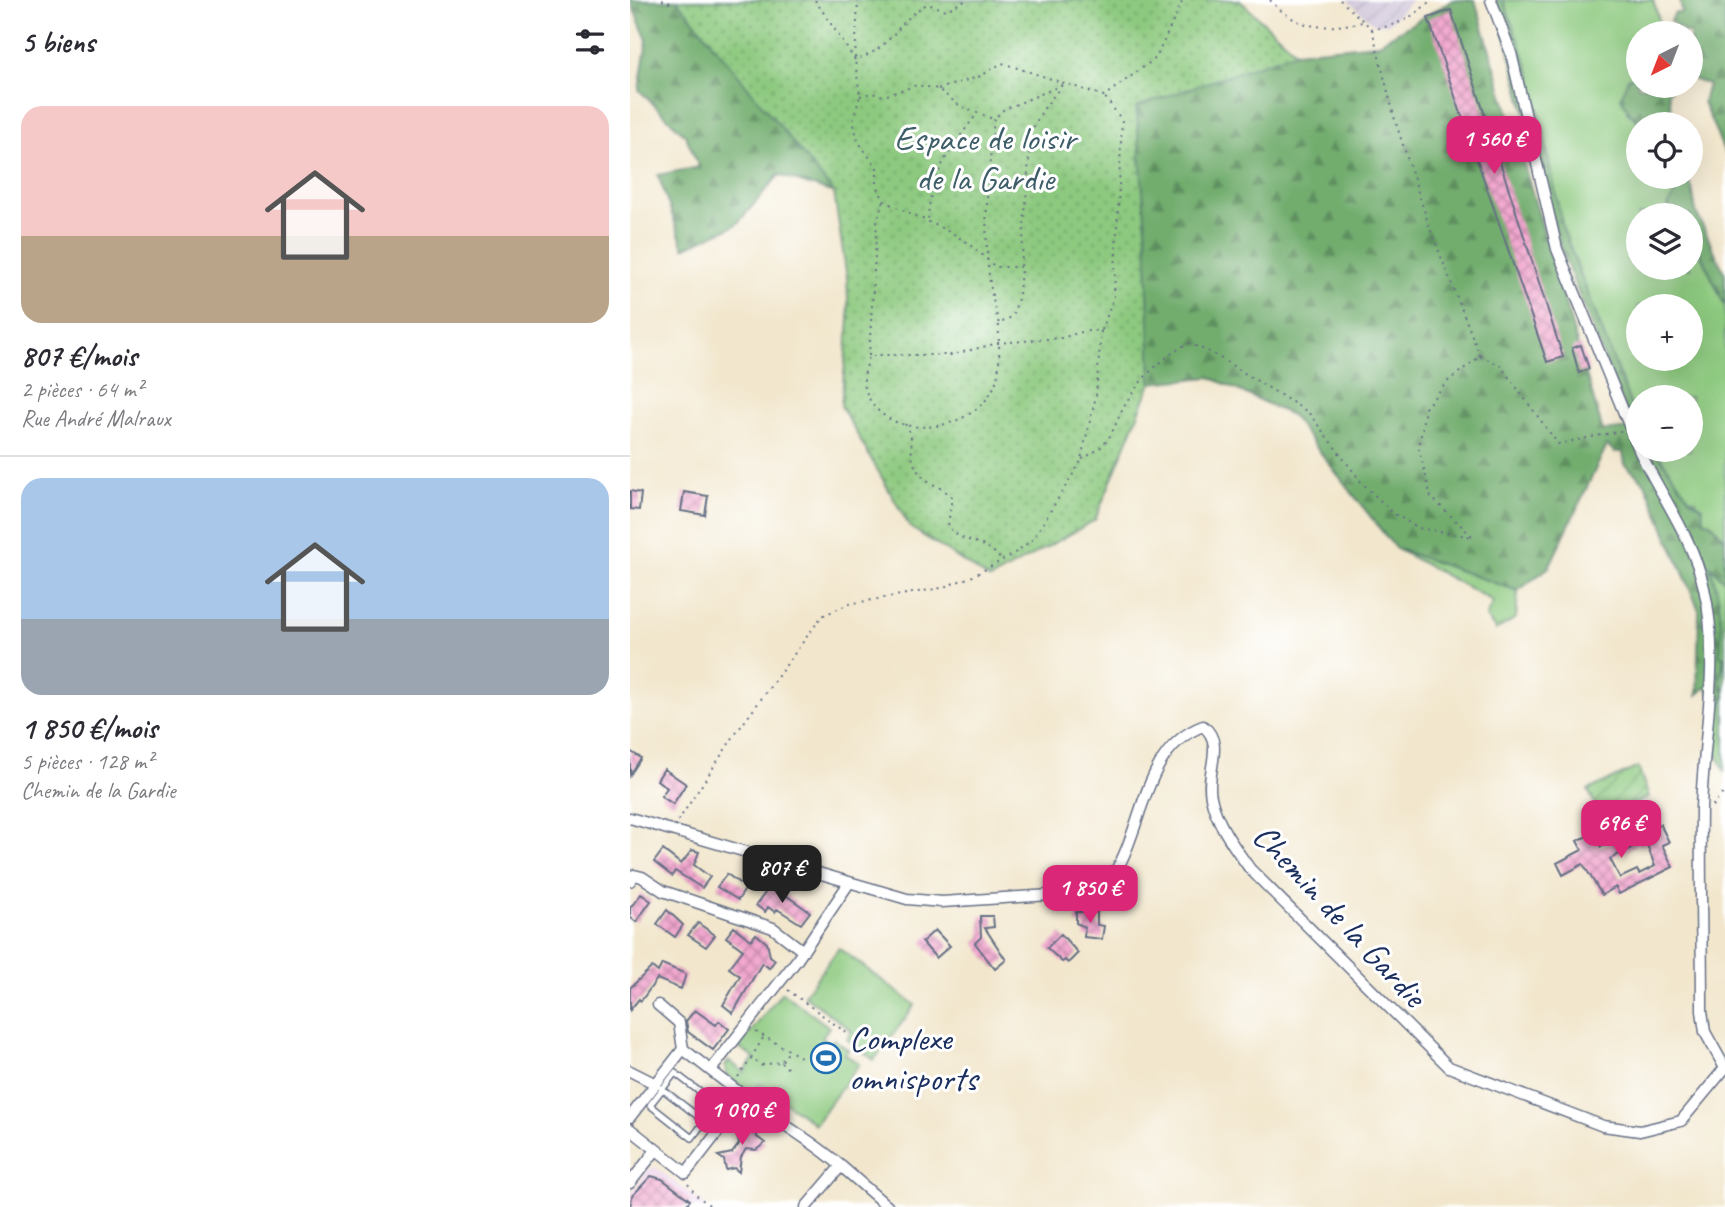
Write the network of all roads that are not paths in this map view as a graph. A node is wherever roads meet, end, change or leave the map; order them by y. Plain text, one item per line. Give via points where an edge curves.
1 (1491, 0) edge
2 (1626, 420) edge
3 (1646, 462) edge
4 (630, 818) edge
5 (630, 881) edge
6 (849, 883) junction
7 (803, 951) junction
8 (658, 1004) dead end
9 (683, 1049) junction
10 (1725, 1068) edge
11 (710, 1070) junction
12 (630, 1071) edge
13 (659, 1087) junction
14 (745, 1097) junction
15 (630, 1117) edge
16 (705, 1121) junction
17 (630, 1129) edge
18 (718, 1132) junction
19 (656, 1150) junction
20 (841, 1166) junction
21 (630, 1183) edge
22 (806, 1207) edge
23 (888, 1207) edge

1 - 2 street via 1511,53 1557,249
3 - 10 street via 1683,532 1707,605 1713,655 1701,816 1702,1012 1705,1032
4 - 6 street
5 - 7 street via 634,875 642,877 663,891 773,928
6 - 7 street
6 - 10 street, Chemin de la Gardie via 907,899 943,902 1096,892 1108,883 1124,858 1141,800 1161,764 1190,730 1203,726 1212,733 1216,746 1210,771 1211,797 1227,837 1250,869 1449,1067 1603,1126 1640,1131 1681,1121
7 - 11 street
8 - 9 street via 678,1023
9 - 11 street
9 - 13 street
11 - 14 street
12 - 13 street
13 - 15 street
13 - 16 lane
13 - 16 lane via 675,1073 717,1105
13 - 16 lane via 650,1105 692,1138
14 - 18 street
14 - 20 street via 777,1122 813,1140
16 - 18 lane
17 - 19 street
18 - 19 street via 685,1173
19 - 21 street
20 - 22 street
20 - 23 street

